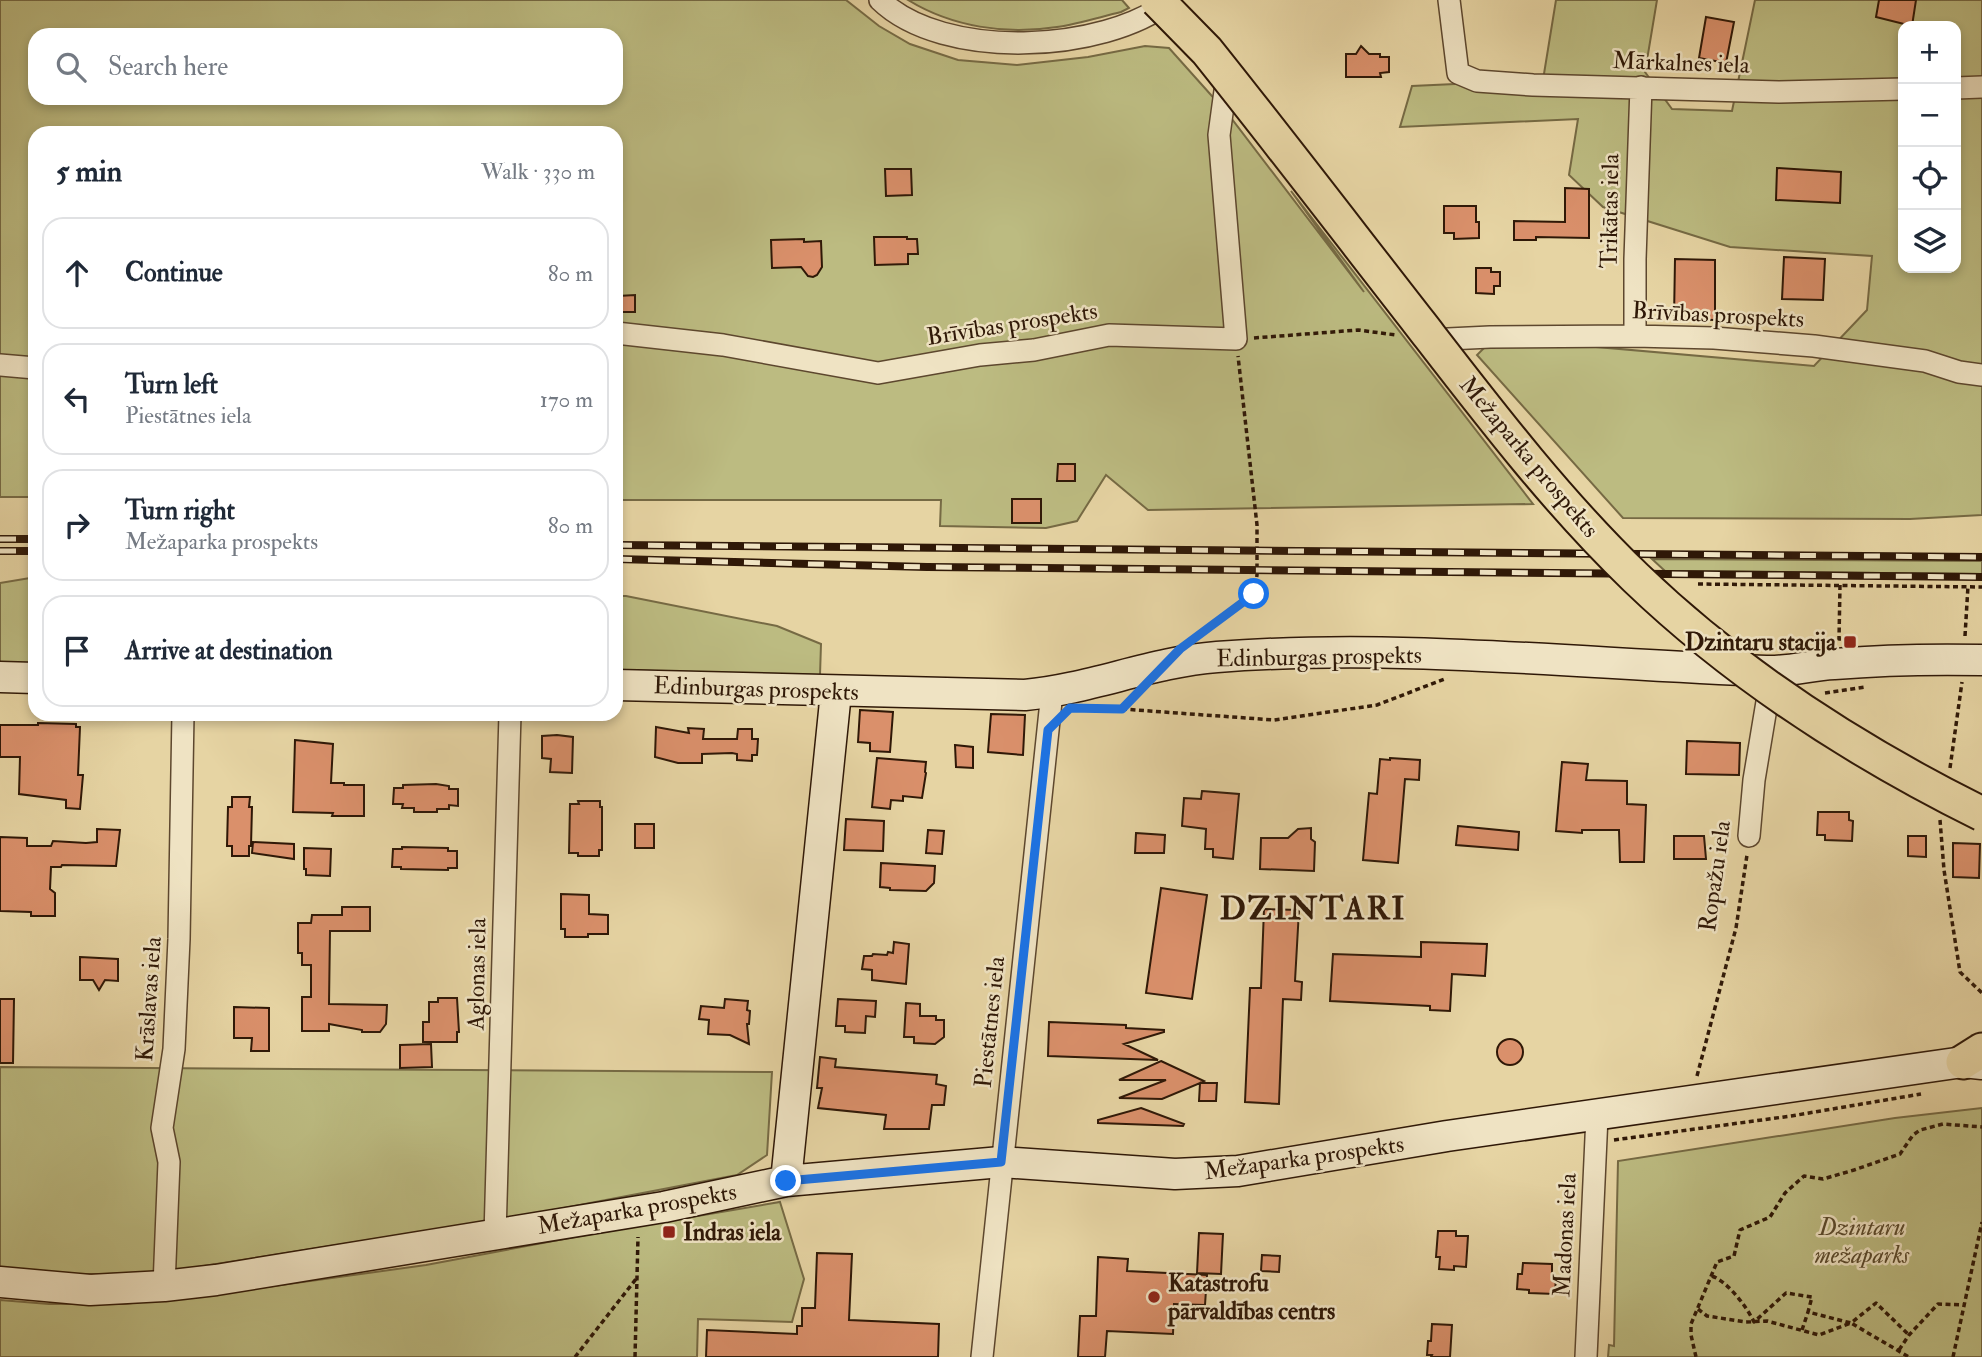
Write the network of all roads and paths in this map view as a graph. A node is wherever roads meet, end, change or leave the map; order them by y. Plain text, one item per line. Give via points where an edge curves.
1 (880, 0) edge
2 (1157, 0) edge
3 (1171, 0) edge
4 (1182, 0) edge
5 (1449, 0) edge
6 (1641, 87) junction
7 (1982, 87) edge
8 (1961, 88) edge
9 (1898, 89) edge
10 (623, 334) edge
11 (1397, 335) dead end
12 (1635, 336) junction
13 (1236, 339) junction
14 (1448, 339) dead end
15 (0, 365) edge
16 (28, 367) edge
17 (1982, 375) edge
18 (1698, 584) dead end
19 (1840, 585) junction
20 (1968, 586) junction
21 (1982, 587) edge
22 (1850, 639) dead end
23 (1974, 651) edge
24 (1166, 665) junction
25 (1770, 671) junction
26 (0, 677) edge
27 (28, 678) edge
28 (1447, 678) dead end
29 (623, 685) edge
30 (1871, 686) dead end
31 (836, 692) junction
32 (1052, 692) junction
33 (1821, 693) dead end
34 (1767, 702) junction
35 (1083, 708) dead end
36 (1122, 709) junction
37 (183, 721) edge
38 (510, 721) edge
39 (1947, 783) dead end
40 (1982, 814) edge
41 (1749, 836) joint
42 (1976, 1058) edge
43 (1694, 1086) dead end
44 (1927, 1093) dead end
45 (1597, 1115) junction
46 (1982, 1127) edge
47 (1614, 1140) dead end
48 (1001, 1162) junction
49 (786, 1181) junction
50 (1982, 1222) edge
51 (495, 1235) junction
52 (638, 1237) dead end
53 (1712, 1276) junction
54 (637, 1278) junction
55 (0, 1282) edge
56 (164, 1286) junction
57 (1964, 1305) junction
58 (1698, 1309) junction
59 (1808, 1312) junction
60 (1754, 1322) junction
61 (1851, 1323) junction
62 (1801, 1330) junction
63 (1909, 1335) junction
64 (1899, 1350) junction
65 (575, 1357) edge
66 (635, 1357) edge
67 (982, 1357) edge
68 (1586, 1357) edge
69 (1696, 1357) edge
70 (1909, 1357) edge
71 (1953, 1357) edge

1 - 3 street via 944,35 1027,43 1125,26
2 - 40 main road, Mežaparka prospekts, bridge via 1207,51 1509,440 1637,579 1787,701 1879,759
4 - 13 street via 1199,27 1226,49 1233,69 1219,135
5 - 6 street, Mārkalnes iela via 1458,73 1488,82
6 - 9 street, Mārkalnes iela via 1779,92
6 - 12 street, Trikātas iela
7 - 8 street
10 - 13 street, Brīvības prospekts via 723,345 878,373 1109,335
11 - 13 path via 1358,330
12 - 14 street, Brīvības prospekts
12 - 17 street, Brīvības prospekts via 1814,346 1925,361
13 - 24 path via 1257,525 1254,594 1180,649
15 - 16 street
18 - 19 path
19 - 20 path
19 - 22 path via 1839,639
20 - 21 path
20 - 23 path
23 - 25 main road, Edinburgas prospekts
24 - 25 main road, Edinburgas prospekts via 1214,657 1362,653
24 - 32 main road, Edinburgas prospekts
24 - 36 path
25 - 34 street, Ropažu iela
26 - 27 main road
28 - 36 path via 1377,705 1274,720
29 - 31 main road, Edinburgas prospekts
30 - 33 path
31 - 32 main road, Edinburgas prospekts
31 - 49 main road
32 - 48 street, Piestātnes iela
34 - 39 street via 1811,708 1837,719
34 - 41 street, Ropažu iela
35 - 36 path
37 - 56 street, Krāslavas iela via 180,939 174,1049 162,1128 169,1162
38 - 51 street, Aglonas iela
41 - 43 path, Ropažu iela via 1736,928
42 - 45 main road, Mežaparka prospekts
44 - 47 path
45 - 48 main road, Mežaparka prospekts via 1238,1171 1175,1174
45 - 68 street, Madonas iela
46 - 53 path via 1943,1125 1920,1130 1900,1154 1823,1179 1804,1176 1770,1217 1740,1230 1734,1256 1717,1262
48 - 49 main road, Mežaparka prospekts
48 - 67 street, Piestātnes iela
49 - 51 main road, Mežaparka prospekts
50 - 57 path
51 - 56 main road, Mežaparka prospekts
52 - 54 path
53 - 58 path
53 - 60 path via 1748,1310
54 - 65 path
54 - 66 path
55 - 56 main road, Mežaparka prospekts via 90,1290
57 - 63 path via 1938,1304
57 - 71 path
58 - 60 path via 1707,1316
58 - 69 path via 1691,1324
59 - 60 path via 1812,1297 1786,1293
59 - 61 path
59 - 62 path
60 - 62 path
61 - 62 path via 1819,1335
61 - 63 path via 1876,1303
61 - 64 path
63 - 64 path
64 - 70 path

